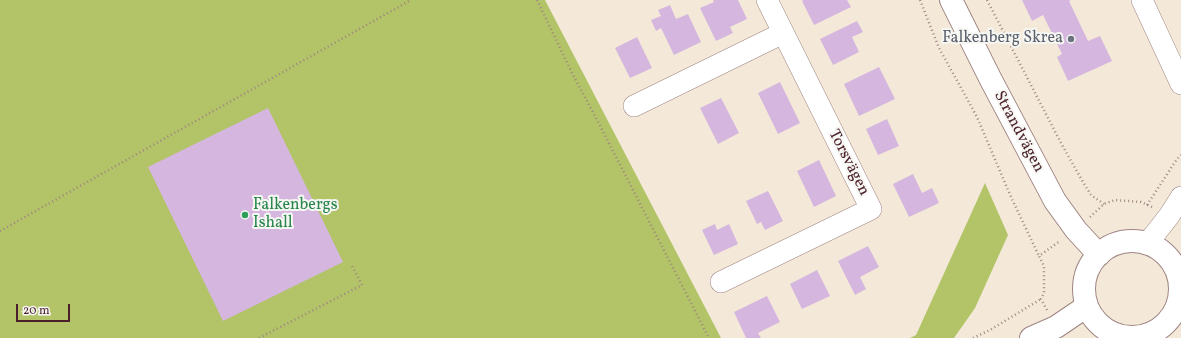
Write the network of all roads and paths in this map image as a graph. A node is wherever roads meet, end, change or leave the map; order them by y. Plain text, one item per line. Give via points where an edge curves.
1 (411, 0) edge
2 (537, 0) edge
3 (767, 0) edge
4 (920, 0) edge
5 (951, 0) edge
6 (987, 0) edge
7 (1142, 0) edge
8 (783, 33) junction
9 (1181, 84) edge
10 (634, 106) dead end
11 (1181, 155) edge
12 (1181, 197) edge
13 (1104, 204) junction
14 (1147, 205) junction
15 (1169, 216) junction
16 (1076, 230) junction
17 (0, 231) edge
18 (1147, 244) junction
19 (1099, 255) junction
20 (1039, 256) junction
21 (352, 264) dead end
22 (1179, 274) edge
23 (721, 282) dead end
24 (1041, 299) junction
25 (1087, 306) junction
26 (1175, 319) edge
27 (1056, 327) junction
28 (1137, 337) edge
29 (259, 338) edge
30 (709, 338) edge
31 (973, 338) edge
32 (1031, 338) edge

1 - 17 path
2 - 30 path
3 - 8 street, Torsvägen
4 - 20 path via 939,48 977,117
5 - 16 street, Strandvägen via 1055,201
6 - 13 path via 1058,139 1091,195
7 - 9 street
8 - 10 street
8 - 23 street, Torsvägen via 871,209
11 - 14 path
12 - 15 street
13 - 14 path via 1115,200 1128,200
13 - 16 path
14 - 15 path
15 - 18 street
16 - 19 street, Strandvägen
16 - 20 path
18 - 19 street via 1119,244
18 - 22 street via 1165,255
19 - 25 street via 1086,275 1084,288
20 - 24 path via 1044,266 1044,293
21 - 29 path via 362,285
22 - 26 street
24 - 27 path
24 - 31 path
25 - 27 street
25 - 28 street via 1097,322 1107,330 1118,335
26 - 28 street via 1155,331
27 - 32 street

